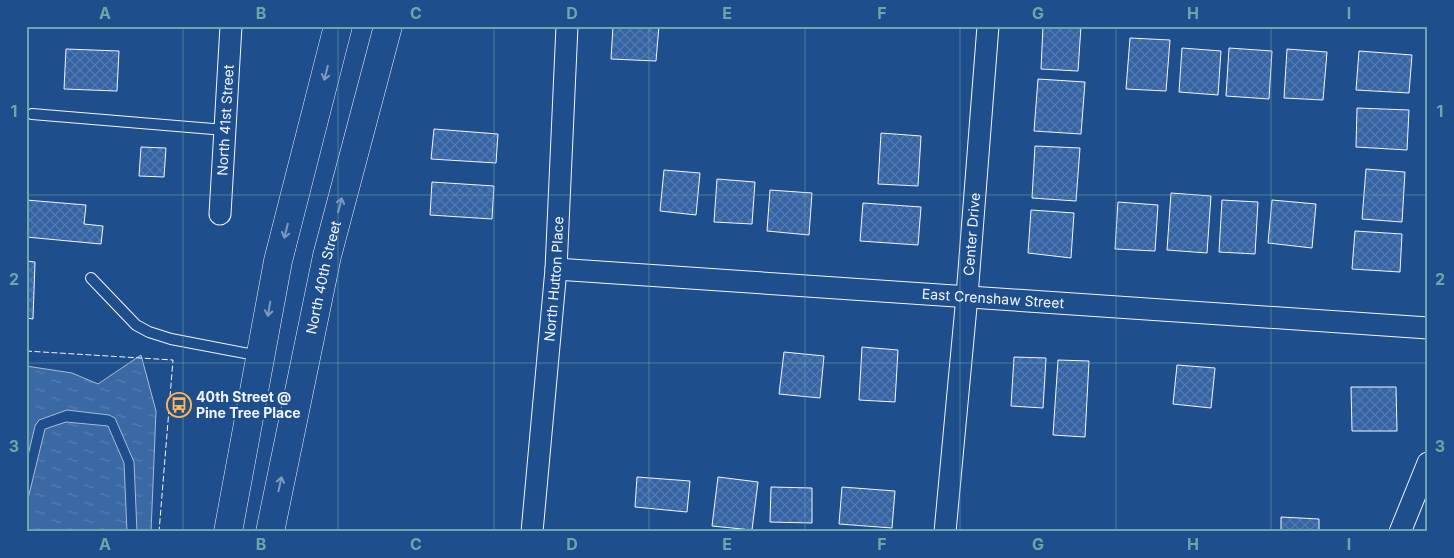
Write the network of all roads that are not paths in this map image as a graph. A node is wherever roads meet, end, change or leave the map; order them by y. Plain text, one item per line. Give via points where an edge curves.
1 (231, 26) edge
2 (338, 26) edge
3 (388, 26) edge
4 (567, 26) edge
5 (988, 26) edge
6 (32, 114) dead end
7 (225, 130) junction
8 (220, 214) dead end
9 (556, 269) junction
10 (91, 278) dead end
11 (967, 296) junction
12 (1428, 328) edge
13 (260, 356) junction
14 (1428, 463) edge
15 (228, 532) edge
16 (270, 532) edge
17 (532, 532) edge
18 (945, 532) edge
19 (1400, 532) edge

1 - 7 street, North 41st Street
2 -> 13 main road via 278,261
16 -> 3 main road, North 40th Street via 327,256
4 - 9 street, North Hutton Place
5 - 11 street, Center Drive
6 - 7 lane
7 - 8 street, North 41st Street
9 - 11 street, East Crenshaw Street
9 - 17 street, North Hutton Place
10 - 13 lane via 136,325 150,332
11 - 12 street, East Crenshaw Street
11 - 18 street, Center Drive
13 - 15 main road
14 - 19 street

